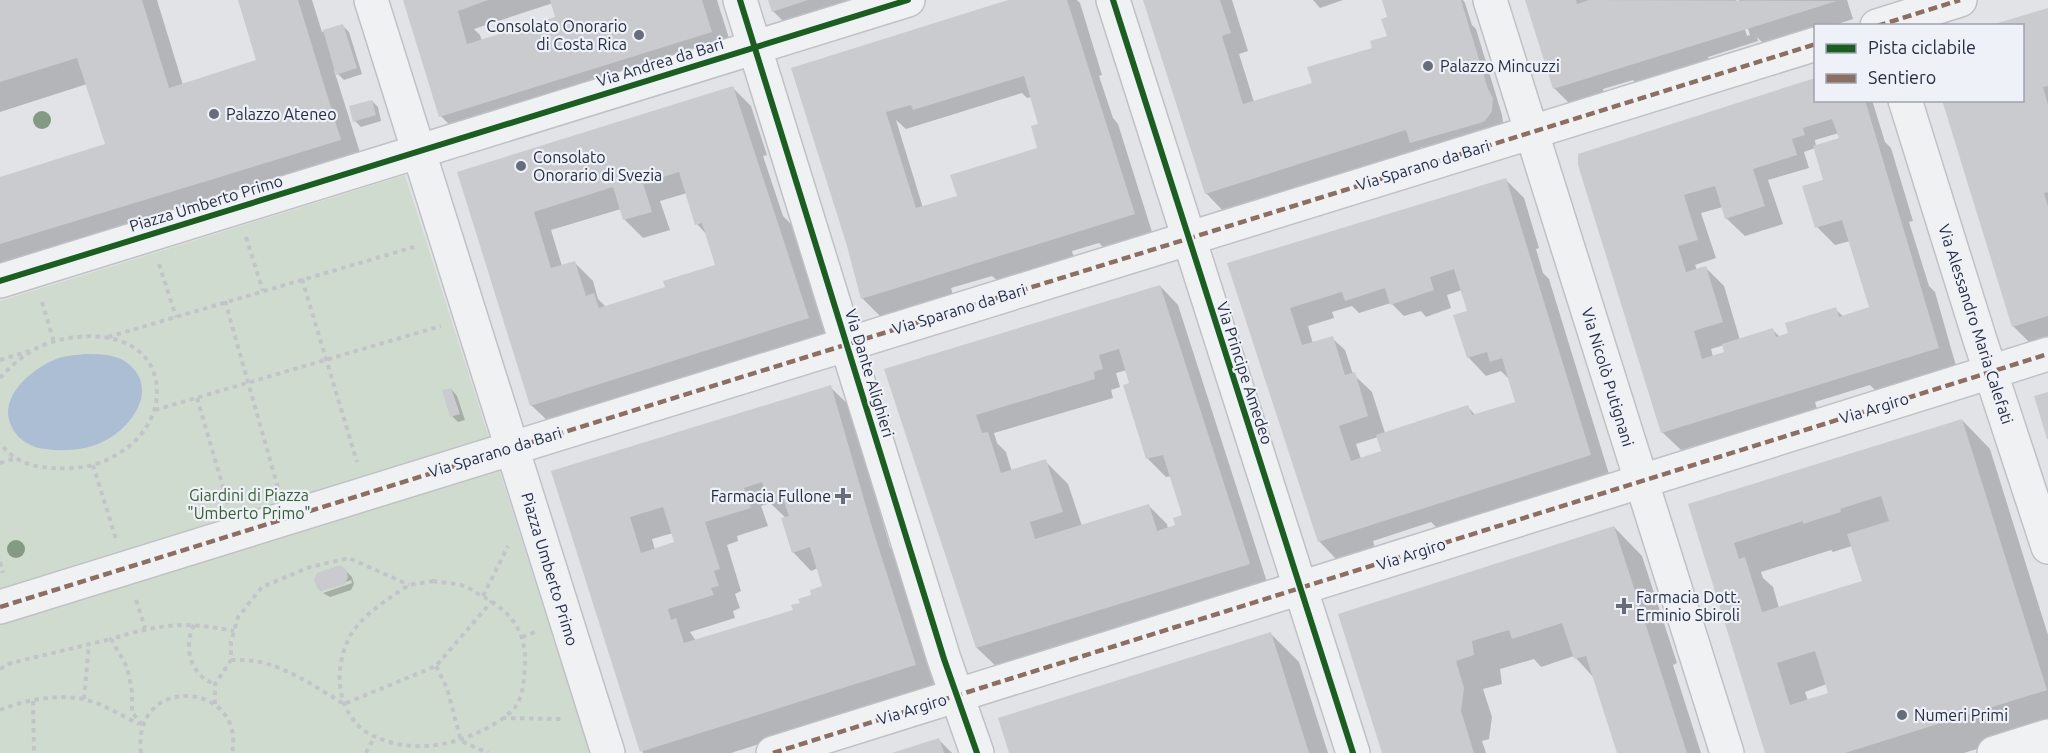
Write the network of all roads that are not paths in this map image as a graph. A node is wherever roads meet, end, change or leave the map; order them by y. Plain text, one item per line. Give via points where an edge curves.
1 (371, 0) edge
2 (740, 0) edge
3 (908, 0) edge
4 (1113, 0) edge
5 (1490, 0) edge
6 (1960, 0) edge
7 (1879, 19) edge
8 (1814, 44) edge
9 (755, 47) junction
10 (1906, 102) edge
11 (1532, 132) junction
12 (419, 150) junction
13 (1188, 239) junction
14 (0, 281) edge
15 (847, 344) junction
16 (2048, 354) edge
17 (1991, 372) junction
18 (512, 447) junction
19 (1641, 481) junction
20 (2048, 547) edge
21 (1300, 589) junction
22 (0, 607) edge
23 (957, 696) junction
24 (2048, 736) edge
25 (608, 753) edge
26 (773, 753) edge
27 (977, 753) edge
28 (1353, 753) edge
29 (1727, 753) edge
30 (1994, 753) edge

1 - 12 street
2 - 9 street, Via Dante Alighieri
3 - 9 street, Via Andrea da Bari
4 - 13 street, Via Principe Amedeo
5 - 11 street, Via Nicolò Putignani
6 - 7 street
8 - 11 street, Via Sparano da Bari
9 - 12 street, Via Andrea da Bari
9 - 15 street, Via Dante Alighieri
10 - 17 street, Via Alessandro Maria Calefati
11 - 13 street, Via Sparano da Bari
11 - 19 street, Via Nicolò Putignani
12 - 14 street, Piazza Umberto Primo
12 - 18 street, Piazza Umberto Primo
13 - 15 street, Via Sparano da Bari
13 - 21 street, Via Principe Amedeo
15 - 18 street, Via Sparano da Bari
15 - 23 street, Via Dante Alighieri
16 - 17 street, Via Argiro
17 - 19 street, Via Argiro
17 - 20 street, Via Alessandro Maria Calefati
18 - 22 street, Via Sparano da Bari
18 - 25 street, Piazza Umberto Primo
19 - 21 street, Via Argiro
19 - 29 street, Via Nicolò Putignani
21 - 23 street, Via Argiro
21 - 28 street, Via Principe Amedeo
23 - 26 street, Via Argiro
23 - 27 street, Via Dante Alighieri
24 - 30 street

